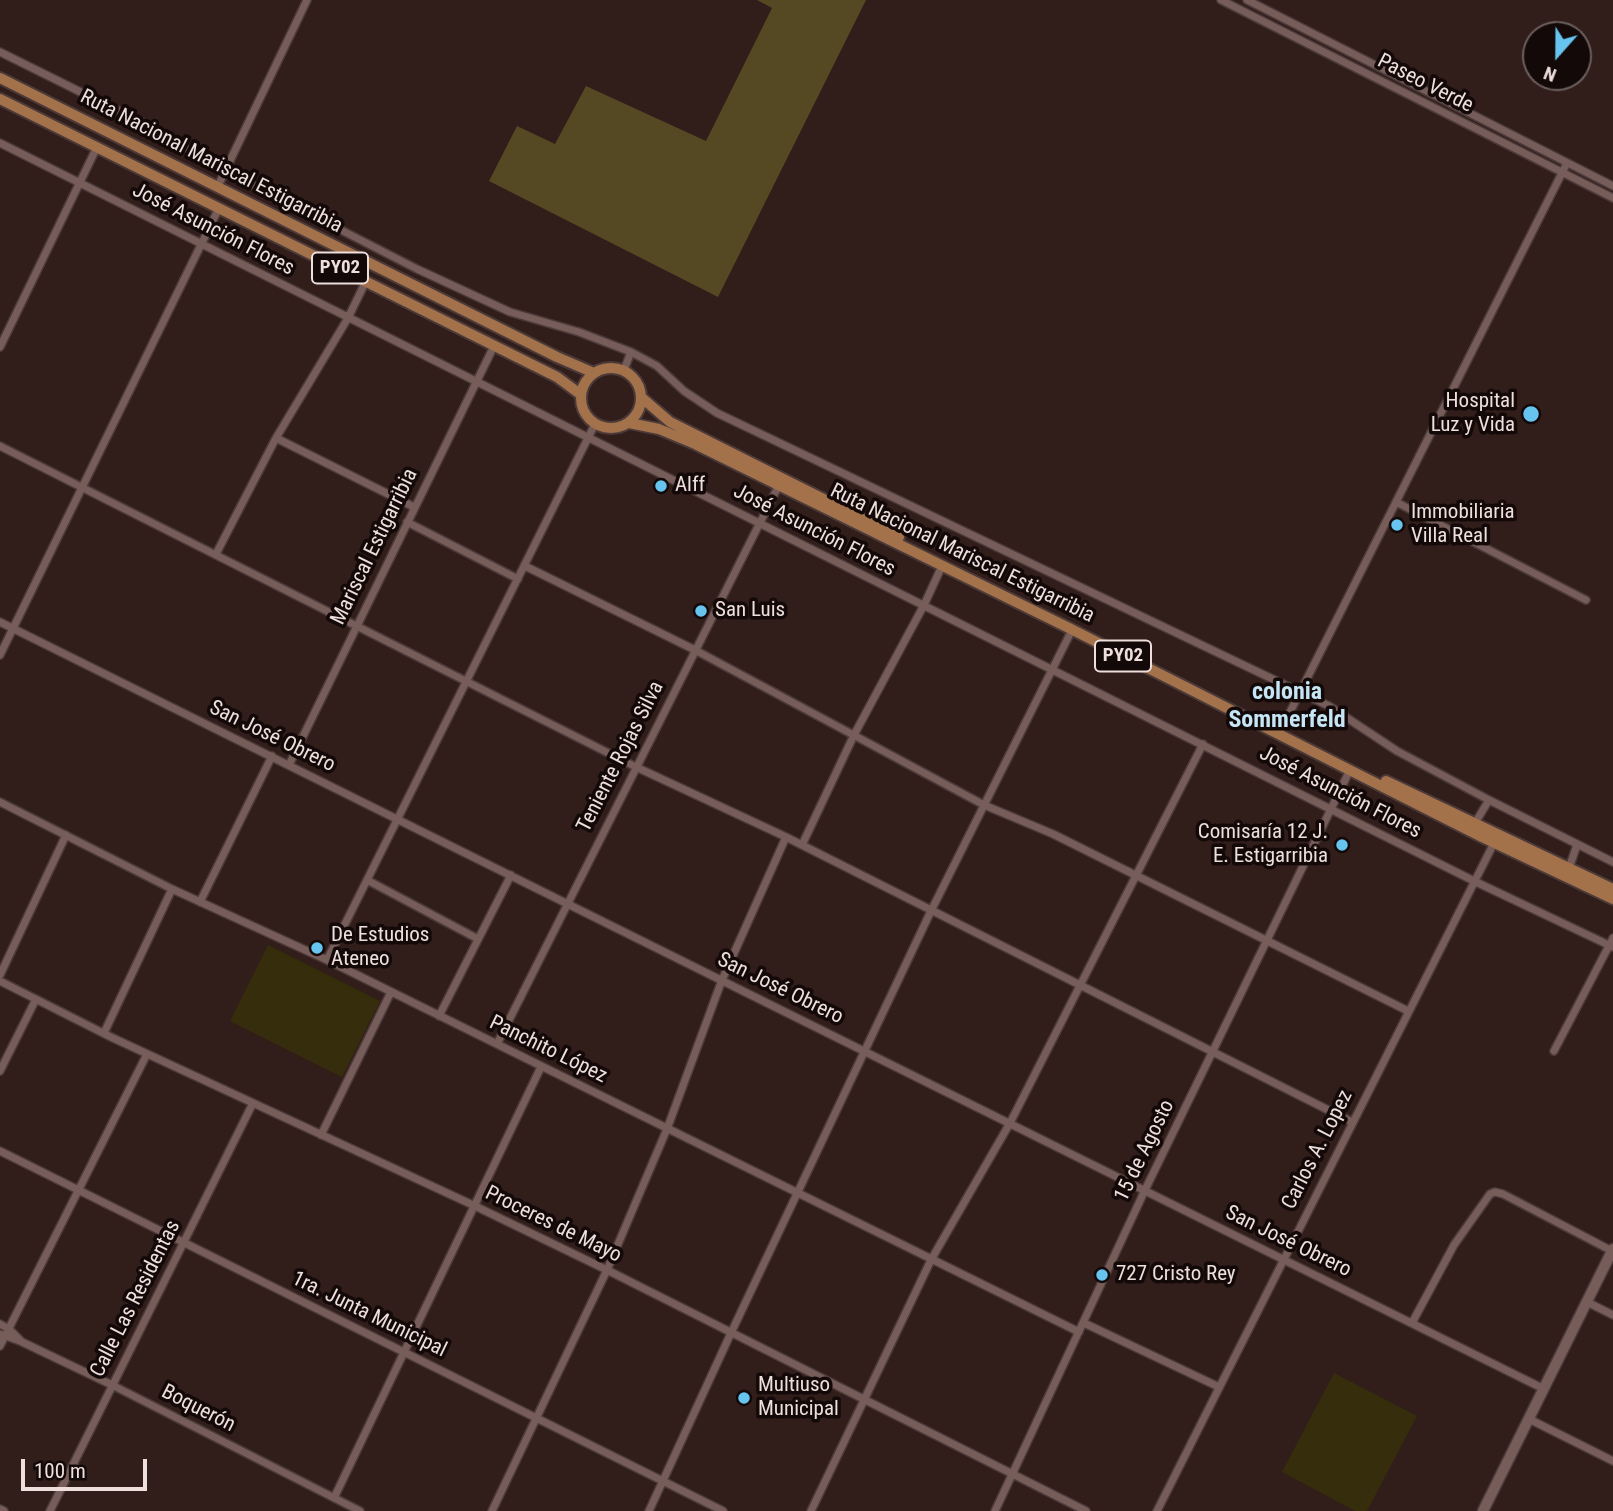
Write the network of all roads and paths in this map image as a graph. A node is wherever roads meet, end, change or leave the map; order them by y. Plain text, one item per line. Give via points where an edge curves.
1 (307, 0) edge
2 (1221, 0) edge
3 (1247, 0) edge
4 (0, 52) edge
5 (1377, 66) junction
6 (1372, 77) junction
7 (0, 78) edge
8 (0, 99) edge
9 (0, 143) edge
10 (96, 147) junction
11 (1567, 163) junction
12 (224, 170) junction
13 (1562, 173) junction
14 (80, 183) junction
15 (218, 186) junction
16 (1613, 186) edge
17 (1613, 198) edge
18 (219, 208) junction
19 (202, 244) junction
20 (366, 281) junction
21 (348, 318) junction
22 (494, 346) junction
23 (0, 347) edge
24 (631, 352) junction
25 (624, 370) junction
26 (594, 373) junction
27 (476, 381) junction
28 (580, 394) junction
29 (641, 397) junction
30 (629, 423) junction
31 (595, 424) junction
32 (276, 438) junction
33 (589, 438) junction
34 (0, 446) edge
35 (779, 485) junction
36 (83, 486) junction
37 (1396, 502) junction
38 (414, 508) junction
39 (407, 522) junction
40 (760, 524) junction
41 (216, 554) junction
42 (524, 565) junction
43 (943, 566) junction
44 (518, 579) junction
45 (1586, 600) dead end
46 (924, 606) junction
47 (0, 621) edge
48 (357, 626) junction
49 (13, 628) junction
50 (1072, 630) junction
51 (695, 650) junction
52 (0, 656) edge
53 (1052, 670) junction
54 (466, 681) junction
55 (1300, 694) junction
56 (1282, 728) junction
57 (854, 735) junction
58 (1203, 744) junction
59 (272, 757) junction
60 (289, 765) junction
61 (636, 767) junction
62 (1350, 770) junction
63 (1489, 800) junction
64 (0, 802) edge
65 (984, 805) junction
66 (1331, 809) junction
67 (397, 819) junction
68 (1475, 823) junction
69 (66, 835) junction
70 (786, 837) junction
71 (1494, 843) junction
72 (802, 845) junction
73 (1577, 845) junction
74 (1613, 862) edge
75 (1569, 869) junction
76 (511, 875) junction
77 (1137, 876) junction
78 (367, 880) junction
79 (1474, 881) junction
80 (172, 889) junction
81 (1613, 889) edge
82 (1613, 899) edge
83 (200, 902) junction
84 (567, 904) junction
85 (931, 911) junction
86 (478, 939) junction
87 (1266, 941) junction
88 (1612, 943) edge
89 (327, 960) junction
90 (0, 975) edge
91 (722, 980) junction
92 (0, 981) edge
93 (1081, 986) junction
94 (391, 992) junction
95 (36, 999) junction
96 (1408, 1011) junction
97 (439, 1016) junction
98 (104, 1033) junction
99 (497, 1044) junction
100 (864, 1051) junction
101 (1554, 1051) dead end
102 (1212, 1052) junction
103 (147, 1054) junction
104 (541, 1067) junction
105 (0, 1071) edge
106 (253, 1103) junction
107 (1352, 1122) junction
108 (1010, 1123) junction
109 (667, 1129) junction
110 (321, 1135) junction
111 (0, 1151) edge
112 (78, 1190) junction
113 (1145, 1191) junction
114 (797, 1194) junction
115 (475, 1206) junction
116 (184, 1242) junction
117 (1612, 1250) edge
118 (1283, 1259) junction
119 (931, 1260) junction
120 (607, 1270) junction
121 (1587, 1301) junction
122 (1613, 1315) edge
123 (1084, 1323) junction
124 (1412, 1323) junction
125 (0, 1324) edge
126 (9, 1329) junction
127 (1079, 1332) junction
128 (731, 1333) junction
129 (2, 1336) edge
130 (20, 1340) junction
131 (0, 1346) edge
132 (404, 1352) junction
133 (112, 1385) junction
134 (1219, 1387) junction
135 (1544, 1389) junction
136 (865, 1400) junction
137 (537, 1418) junction
138 (1529, 1419) junction
139 (1613, 1461) edge
140 (1013, 1474) junction
141 (664, 1481) junction
142 (334, 1498) junction
143 (50, 1511) edge
144 (360, 1511) edge
145 (492, 1511) edge
146 (649, 1511) edge
147 (723, 1511) edge
148 (811, 1511) edge
149 (995, 1511) edge
150 (1086, 1511) edge
151 (1157, 1511) edge
152 (1483, 1511) edge

1 - 12 street
2 - 6 street, Paseo Verde
3 - 5 street, Paseo Verde
4 - 12 street via 141,122
5 - 6 street
5 - 11 street, Paseo Verde
6 - 13 street, Paseo Verde
7 - 15 highway, Ruta Nacional Mariscal Estigarribia / PY02
8 - 10 highway, Ruta Nacional Mariscal Estigarribia / PY02
9 - 14 street, José Asunción Flores
10 - 14 street
10 - 18 highway, Ruta Nacional Mariscal Estigarribia / PY02
11 - 13 street
11 - 16 street, Paseo Verde
12 - 15 street
12 - 24 street via 510,312
13 - 17 street, Paseo Verde
13 - 37 street
14 - 19 street, José Asunción Flores
14 - 23 street
15 - 26 highway, Ruta Nacional Mariscal Estigarribia / PY02
18 - 19 street
18 - 20 highway, Ruta Nacional Mariscal Estigarribia / PY02
19 - 21 street, José Asunción Flores
19 - 36 street
20 - 21 street
20 - 22 highway, Ruta Nacional Mariscal Estigarribia / PY02
21 - 27 street, José Asunción Flores
21 - 32 street
22 - 27 street, Mariscal Estigarribia
22 - 28 highway, Ruta Nacional Mariscal Estigarribia / PY02 via 557,377
24 - 25 street
24 - 55 street via 657,366 717,413
25 - 26 highway, PY02 via 609,367
25 - 29 highway, PY02 via 637,381
26 - 28 highway
27 - 33 street, José Asunción Flores
27 - 38 street, Mariscal Estigarribia
28 - 31 highway, PY02 via 583,411
29 - 30 highway via 639,411
29 - 56 highway, Ruta Nacional Mariscal Estigarribia / PY02 via 670,422
30 - 31 highway, PY02 via 614,428
30 - 35 highway, Ruta Nacional Mariscal Estigarribia / PY02 via 659,429
31 - 33 street
32 - 38 street
32 - 41 street
33 - 40 street, José Asunción Flores
33 - 42 street
34 - 36 street
35 - 40 street, Teniente Rojas Silva
35 - 43 highway, Ruta Nacional Mariscal Estigarribia / PY02
36 - 41 street
36 - 49 street
37 - 45 street
37 - 55 street
38 - 39 street, Mariscal Estigarribia
39 - 44 street
39 - 48 street, Mariscal Estigarribia
40 - 46 street, José Asunción Flores
40 - 51 street, Teniente Rojas Silva
41 - 48 street
42 - 44 street
42 - 51 street
43 - 46 street
43 - 50 highway, Ruta Nacional Mariscal Estigarribia / PY02
44 - 54 street
46 - 53 street, José Asunción Flores
46 - 57 street
47 - 49 street, San José Obrero
48 - 54 street
48 - 60 street, Mariscal Estigarribia
49 - 52 street
49 - 59 street, San José Obrero
50 - 53 street
50 - 62 highway, Ruta Nacional Mariscal Estigarribia / PY02
51 - 57 street
51 - 61 street, Teniente Rojas Silva
53 - 58 street, José Asunción Flores
53 - 65 street
54 - 61 street
54 - 67 street
55 - 56 street
55 - 63 street via 1329,706 1397,751
56 - 68 highway, Ruta Nacional Mariscal Estigarribia / PY02
57 - 65 street
57 - 72 street
58 - 66 street, José Asunción Flores
58 - 77 street
59 - 60 street, San José Obrero
59 - 83 street
60 - 67 street, San José Obrero
61 - 70 street
61 - 84 street, Teniente Rojas Silva
62 - 66 street, 15 de Agosto
62 - 71 highway, Ruta Nacional Mariscal Estigarribia / PY02
63 - 68 street
63 - 73 street
64 - 69 street, Panchito López
65 - 77 street
65 - 85 street
66 - 79 street, José Asunción Flores
66 - 87 street, 15 de Agosto
67 - 76 street, San José Obrero
67 - 78 street
68 - 75 highway, Ruta Nacional Mariscal Estigarribia / PY02
69 - 80 street, Panchito López
69 - 90 street
70 - 72 street
70 - 91 street
71 - 79 street, Carlos A. Lopez
71 - 82 highway, Ruta Nacional Mariscal Estigarribia / PY02
72 - 85 street
73 - 74 street
73 - 75 street
75 - 81 highway, Ruta Nacional Mariscal Estigarribia / PY02
76 - 84 street, San José Obrero
76 - 86 street
77 - 87 street
77 - 93 street
78 - 86 street
78 - 89 street
79 - 88 street, José Asunción Flores
79 - 96 street, Carlos A. Lopez
80 - 83 street, Panchito López
80 - 98 street
83 - 89 street, Panchito López
84 - 91 street, San José Obrero
84 - 99 street, Teniente Rojas Silva
85 - 93 street
85 - 100 street
86 - 97 street
87 - 96 street
87 - 102 street, 15 de Agosto
88 - 101 street
89 - 94 street, Panchito López
91 - 100 street, San José Obrero
91 - 109 street
92 - 95 street, Proceres de Mayo
93 - 102 street
93 - 108 street
94 - 97 street, Panchito López
94 - 110 street
95 - 98 street, Proceres de Mayo
95 - 105 street
96 - 107 street, Carlos A. Lopez
97 - 99 street, Panchito López
98 - 103 street, Proceres de Mayo
99 - 104 street, Panchito López
100 - 108 street, San José Obrero
100 - 114 street
102 - 107 street
102 - 113 street, 15 de Agosto
103 - 106 street, Proceres de Mayo
103 - 112 street
104 - 109 street, Panchito López
104 - 115 street
106 - 110 street, Proceres de Mayo
106 - 116 street, Calle Las Residentas
107 - 118 street, Carlos A. Lopez
108 - 113 street, San José Obrero
108 - 119 street
109 - 114 street, Panchito López
109 - 120 street
110 - 115 street, Proceres de Mayo
111 - 112 street, 1ra. Junta Municipal
112 - 116 street, 1ra. Junta Municipal
112 - 126 street
113 - 118 street, San José Obrero
113 - 123 street, 15 de Agosto
114 - 119 street, Panchito López
114 - 128 street
115 - 120 street, Proceres de Mayo
115 - 132 street
116 - 132 street, 1ra. Junta Municipal
116 - 133 street, Calle Las Residentas
117 - 121 main road
117 - 124 street via 1495,1192 1454,1245
118 - 124 street, San José Obrero
118 - 134 street, Carlos A. Lopez
119 - 127 street, Panchito López
119 - 136 street
120 - 128 street, Proceres de Mayo
120 - 137 street
121 - 122 street
121 - 135 main road
123 - 127 street, 15 de Agosto
123 - 134 street
124 - 135 street, San José Obrero
125 - 126 street, Boquerón
126 - 129 street
126 - 130 street, Boquerón
127 - 140 street, 15 de Agosto
128 - 136 street, Proceres de Mayo
128 - 141 street
129 - 130 street, Boquerón
129 - 131 street
130 - 133 street, Boquerón
132 - 137 street, 1ra. Junta Municipal
132 - 142 street
133 - 142 street, Boquerón
133 - 143 street, Calle Las Residentas
134 - 151 street, Carlos A. Lopez
135 - 138 main road
136 - 140 street, Proceres de Mayo
136 - 148 street
137 - 141 street, 1ra. Junta Municipal
137 - 145 street
138 - 139 street
138 - 152 main road
140 - 149 street, 15 de Agosto
140 - 150 street, Proceres de Mayo
141 - 146 street
141 - 147 street, 1ra. Junta Municipal
142 - 144 street, Boquerón

